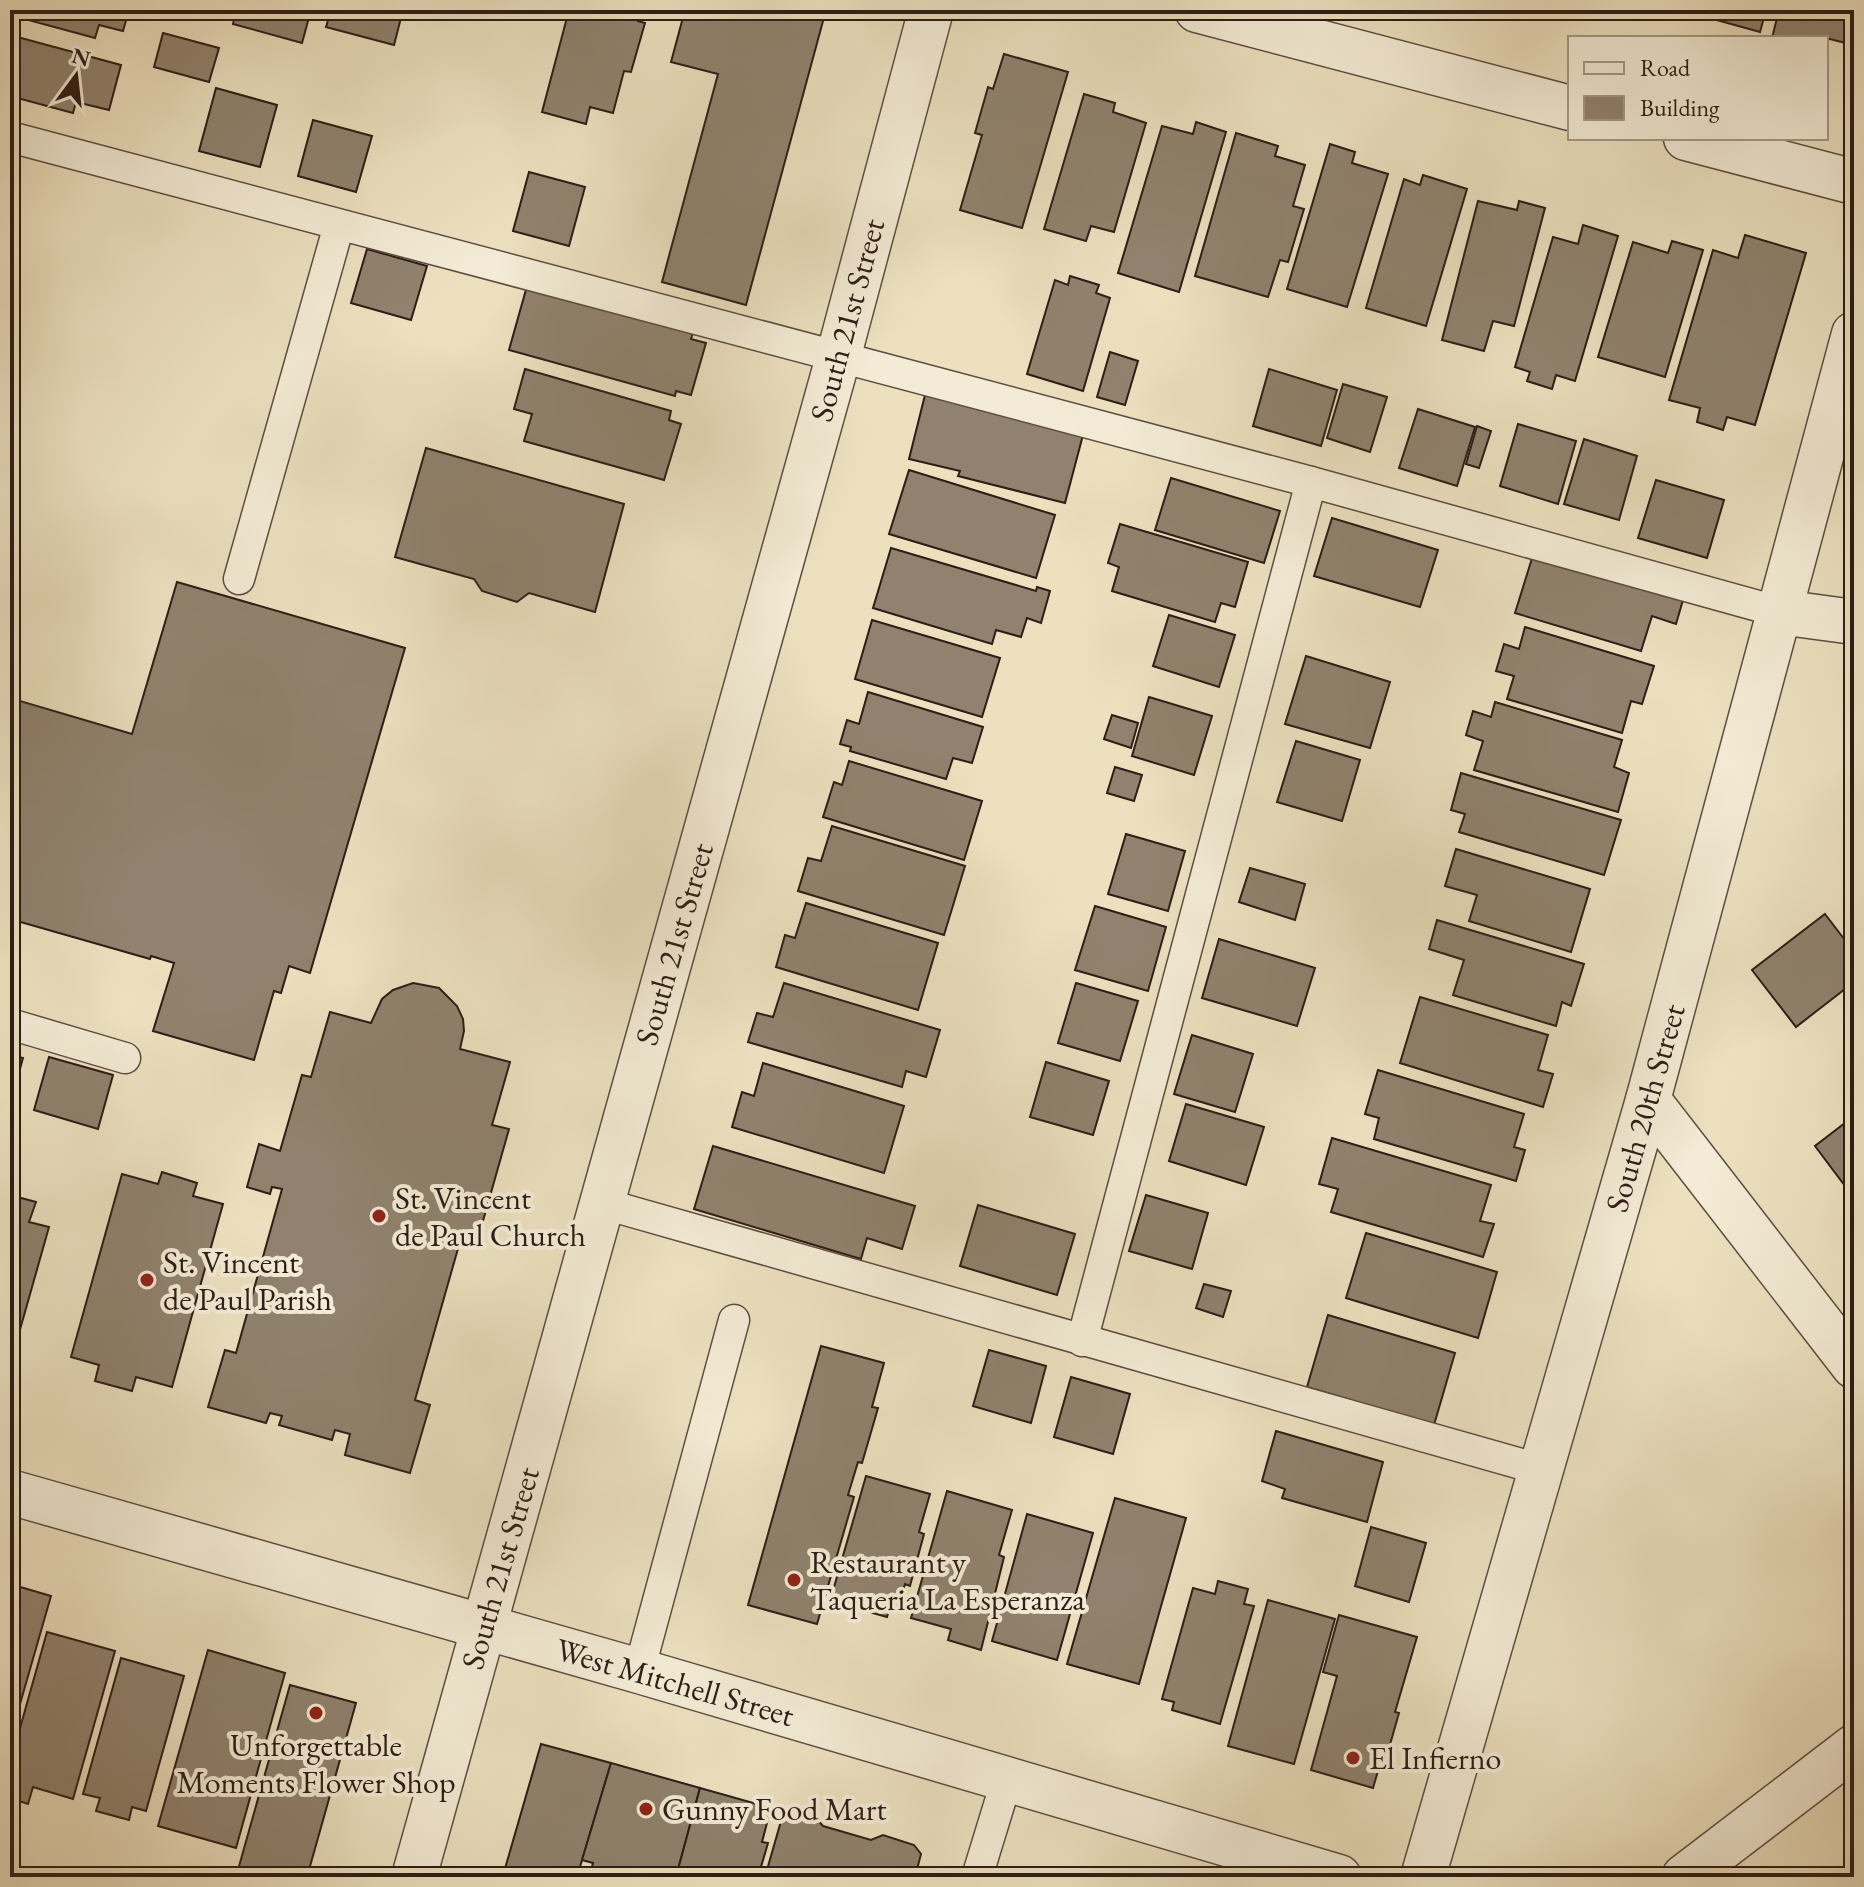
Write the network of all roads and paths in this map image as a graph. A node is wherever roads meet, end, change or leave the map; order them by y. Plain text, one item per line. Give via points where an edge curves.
1 (931, 10) edge
2 (1197, 10) edge
3 (1568, 107) edge
4 (10, 137) edge
5 (1694, 140) edge
6 (1854, 182) edge
7 (339, 225) junction
8 (1854, 334) edge
9 (838, 358) junction
10 (1311, 482) junction
11 (239, 579) dead end
12 (1780, 612) junction
13 (1854, 622) edge
14 (10, 1024) edge
15 (125, 1058) dead end
16 (1648, 1100) junction
17 (601, 1203) junction
18 (734, 1320) dead end
19 (1082, 1341) junction
20 (1854, 1366) edge
21 (1542, 1470) junction
22 (10, 1492) edge
23 (483, 1627) junction
24 (639, 1671) junction
25 (1854, 1747) edge
26 (1007, 1779) junction
27 (414, 1877) edge
28 (977, 1877) edge
29 (1339, 1877) edge
30 (1423, 1877) edge
31 (1684, 1877) edge

1 - 9 street, South 21st Street
2 - 3 street
4 - 7 lane
5 - 6 street
7 - 9 lane
7 - 11 lane
8 - 12 street, South 20th Street
9 - 10 lane
9 - 17 street, South 21st Street
10 - 12 lane
10 - 19 lane
12 - 13 street
12 - 16 street, South 20th Street
14 - 15 lane
16 - 20 street
16 - 21 street, South 20th Street
17 - 19 lane
17 - 23 street, South 21st Street
18 - 24 lane
19 - 21 lane
21 - 30 street, South 20th Street
22 - 23 street, West Mitchell Street
23 - 24 street, West Mitchell Street
23 - 27 street, South 21st Street
24 - 26 street, West Mitchell Street
25 - 31 street
26 - 28 lane
26 - 29 street, West Mitchell Street

